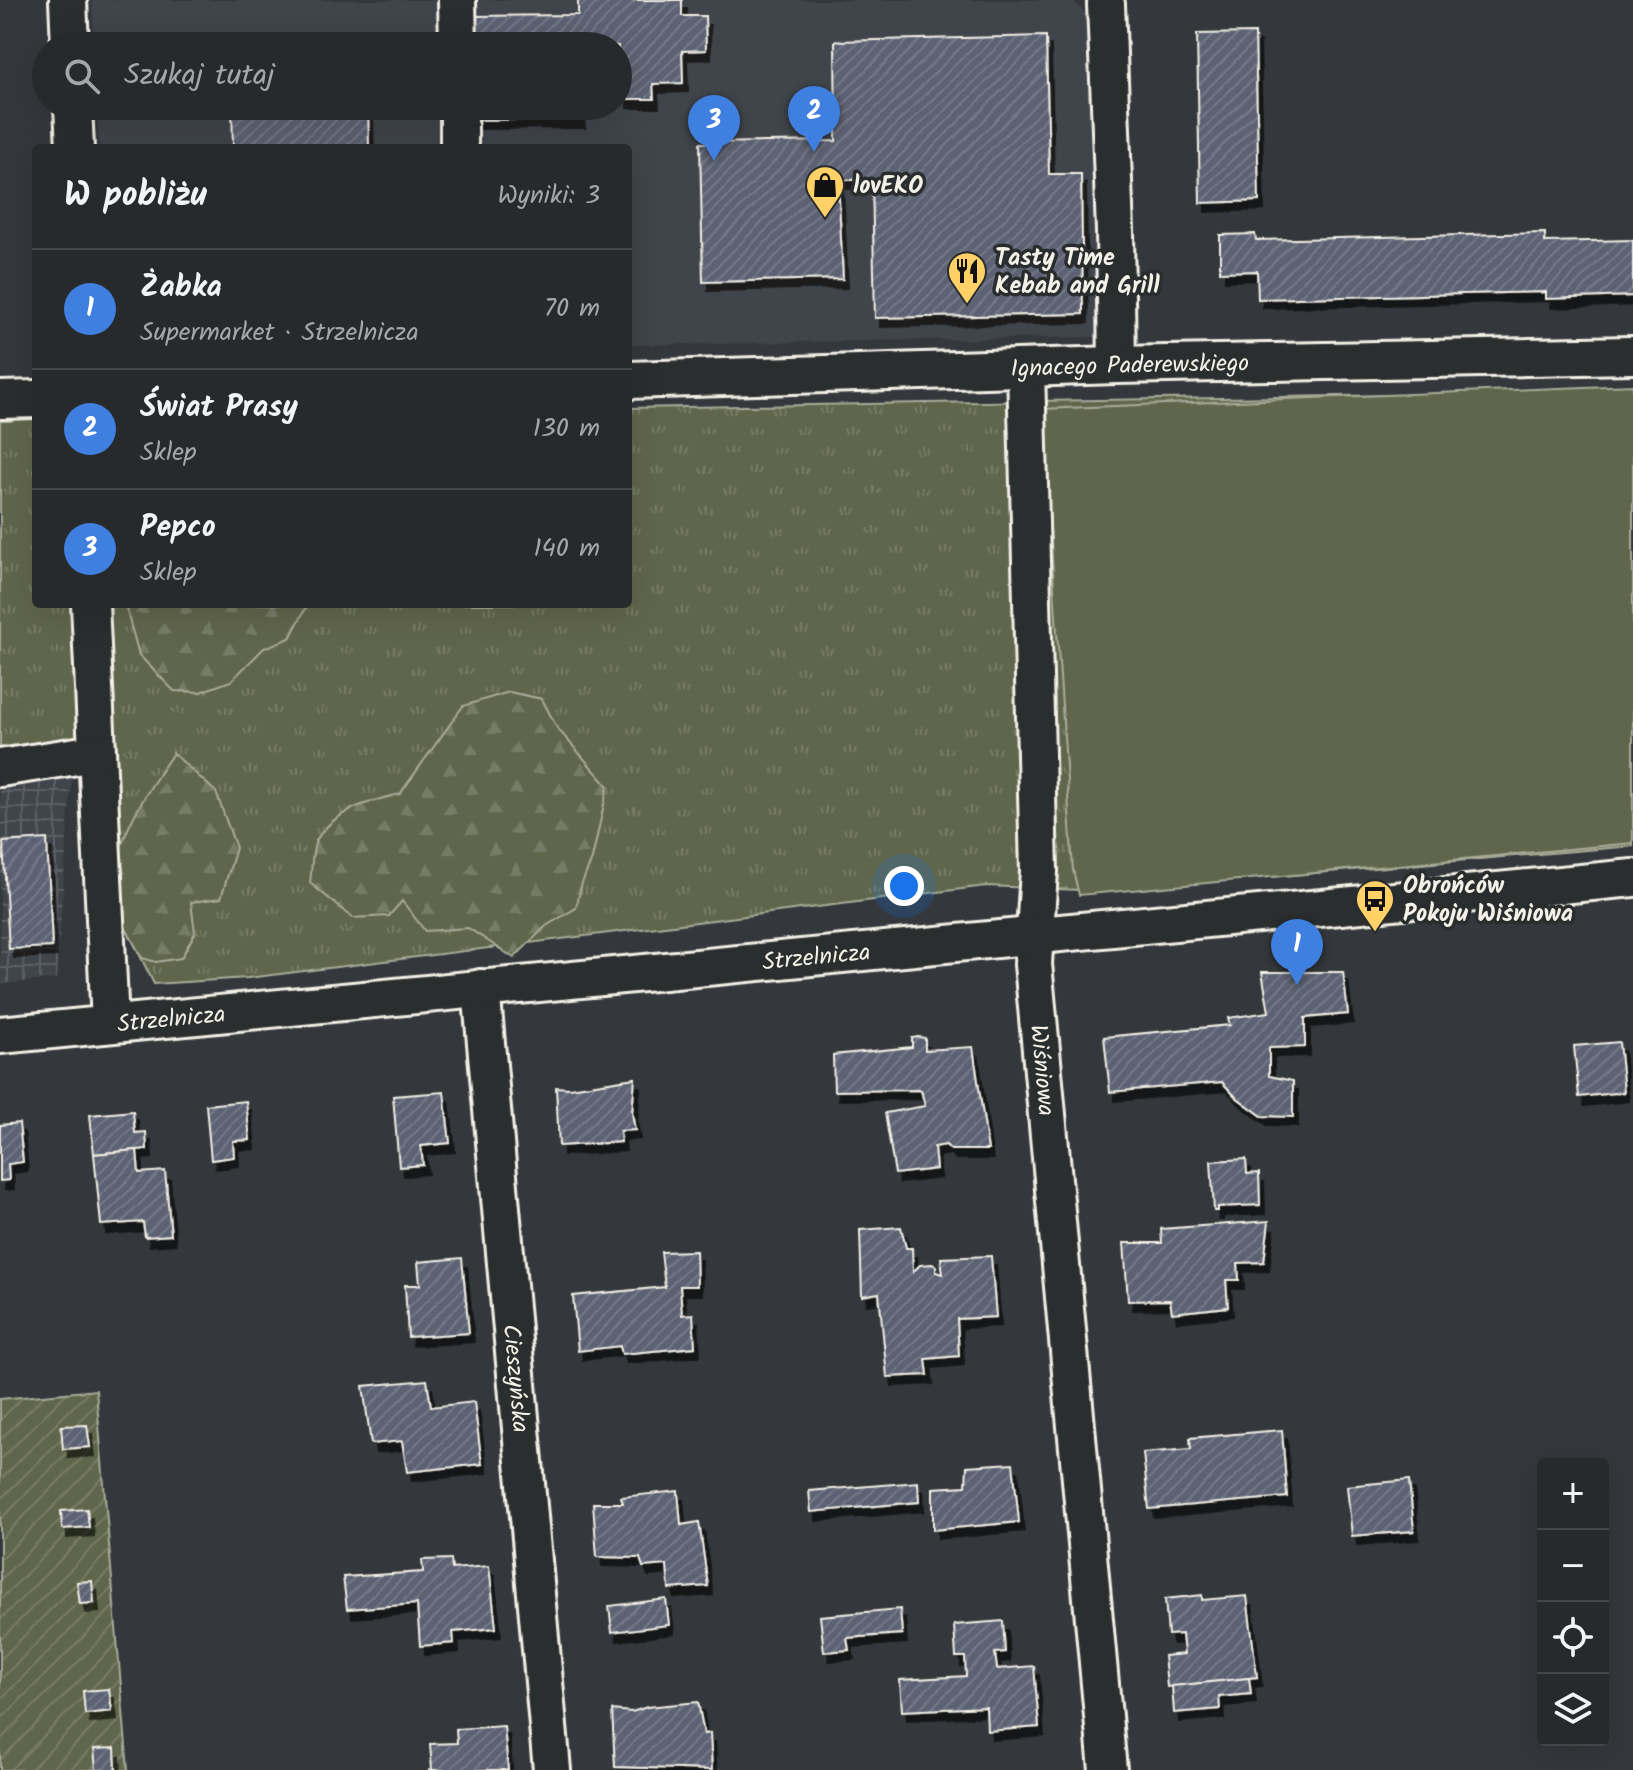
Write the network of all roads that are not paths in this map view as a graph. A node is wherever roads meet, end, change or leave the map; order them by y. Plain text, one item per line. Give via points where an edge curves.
1 (68, 0) edge
2 (457, 0) edge
3 (1106, 4) dead end
4 (69, 32) edge
5 (458, 32) edge
6 (74, 120) edge
7 (459, 120) edge
8 (75, 144) edge
9 (459, 144) edge
10 (1633, 355) edge
11 (1117, 365) junction
12 (1026, 369) junction
13 (632, 380) edge
14 (32, 399) edge
15 (0, 400) edge
16 (90, 608) edge
17 (96, 753) junction
18 (0, 768) edge
19 (1633, 878) edge
20 (1035, 935) junction
21 (481, 988) junction
22 (110, 1024) junction
23 (0, 1035) edge
24 (552, 1770) edge
25 (1108, 1770) edge

1 - 4 street
2 - 5 street
3 - 11 street
6 - 8 street
7 - 9 street
10 - 11 street, Ignacego Paderewskiego
11 - 12 street, Ignacego Paderewskiego
12 - 13 street, Ignacego Paderewskiego
12 - 20 street, Wiśniowa via 1039,871
14 - 15 street
16 - 17 street
17 - 18 street
17 - 22 street
19 - 20 street, Strzelnicza
20 - 21 street, Strzelnicza
20 - 25 street, Wiśniowa via 1033,964
21 - 22 street, Strzelnicza
21 - 24 street, Cieszyńska
22 - 23 street, Strzelnicza

